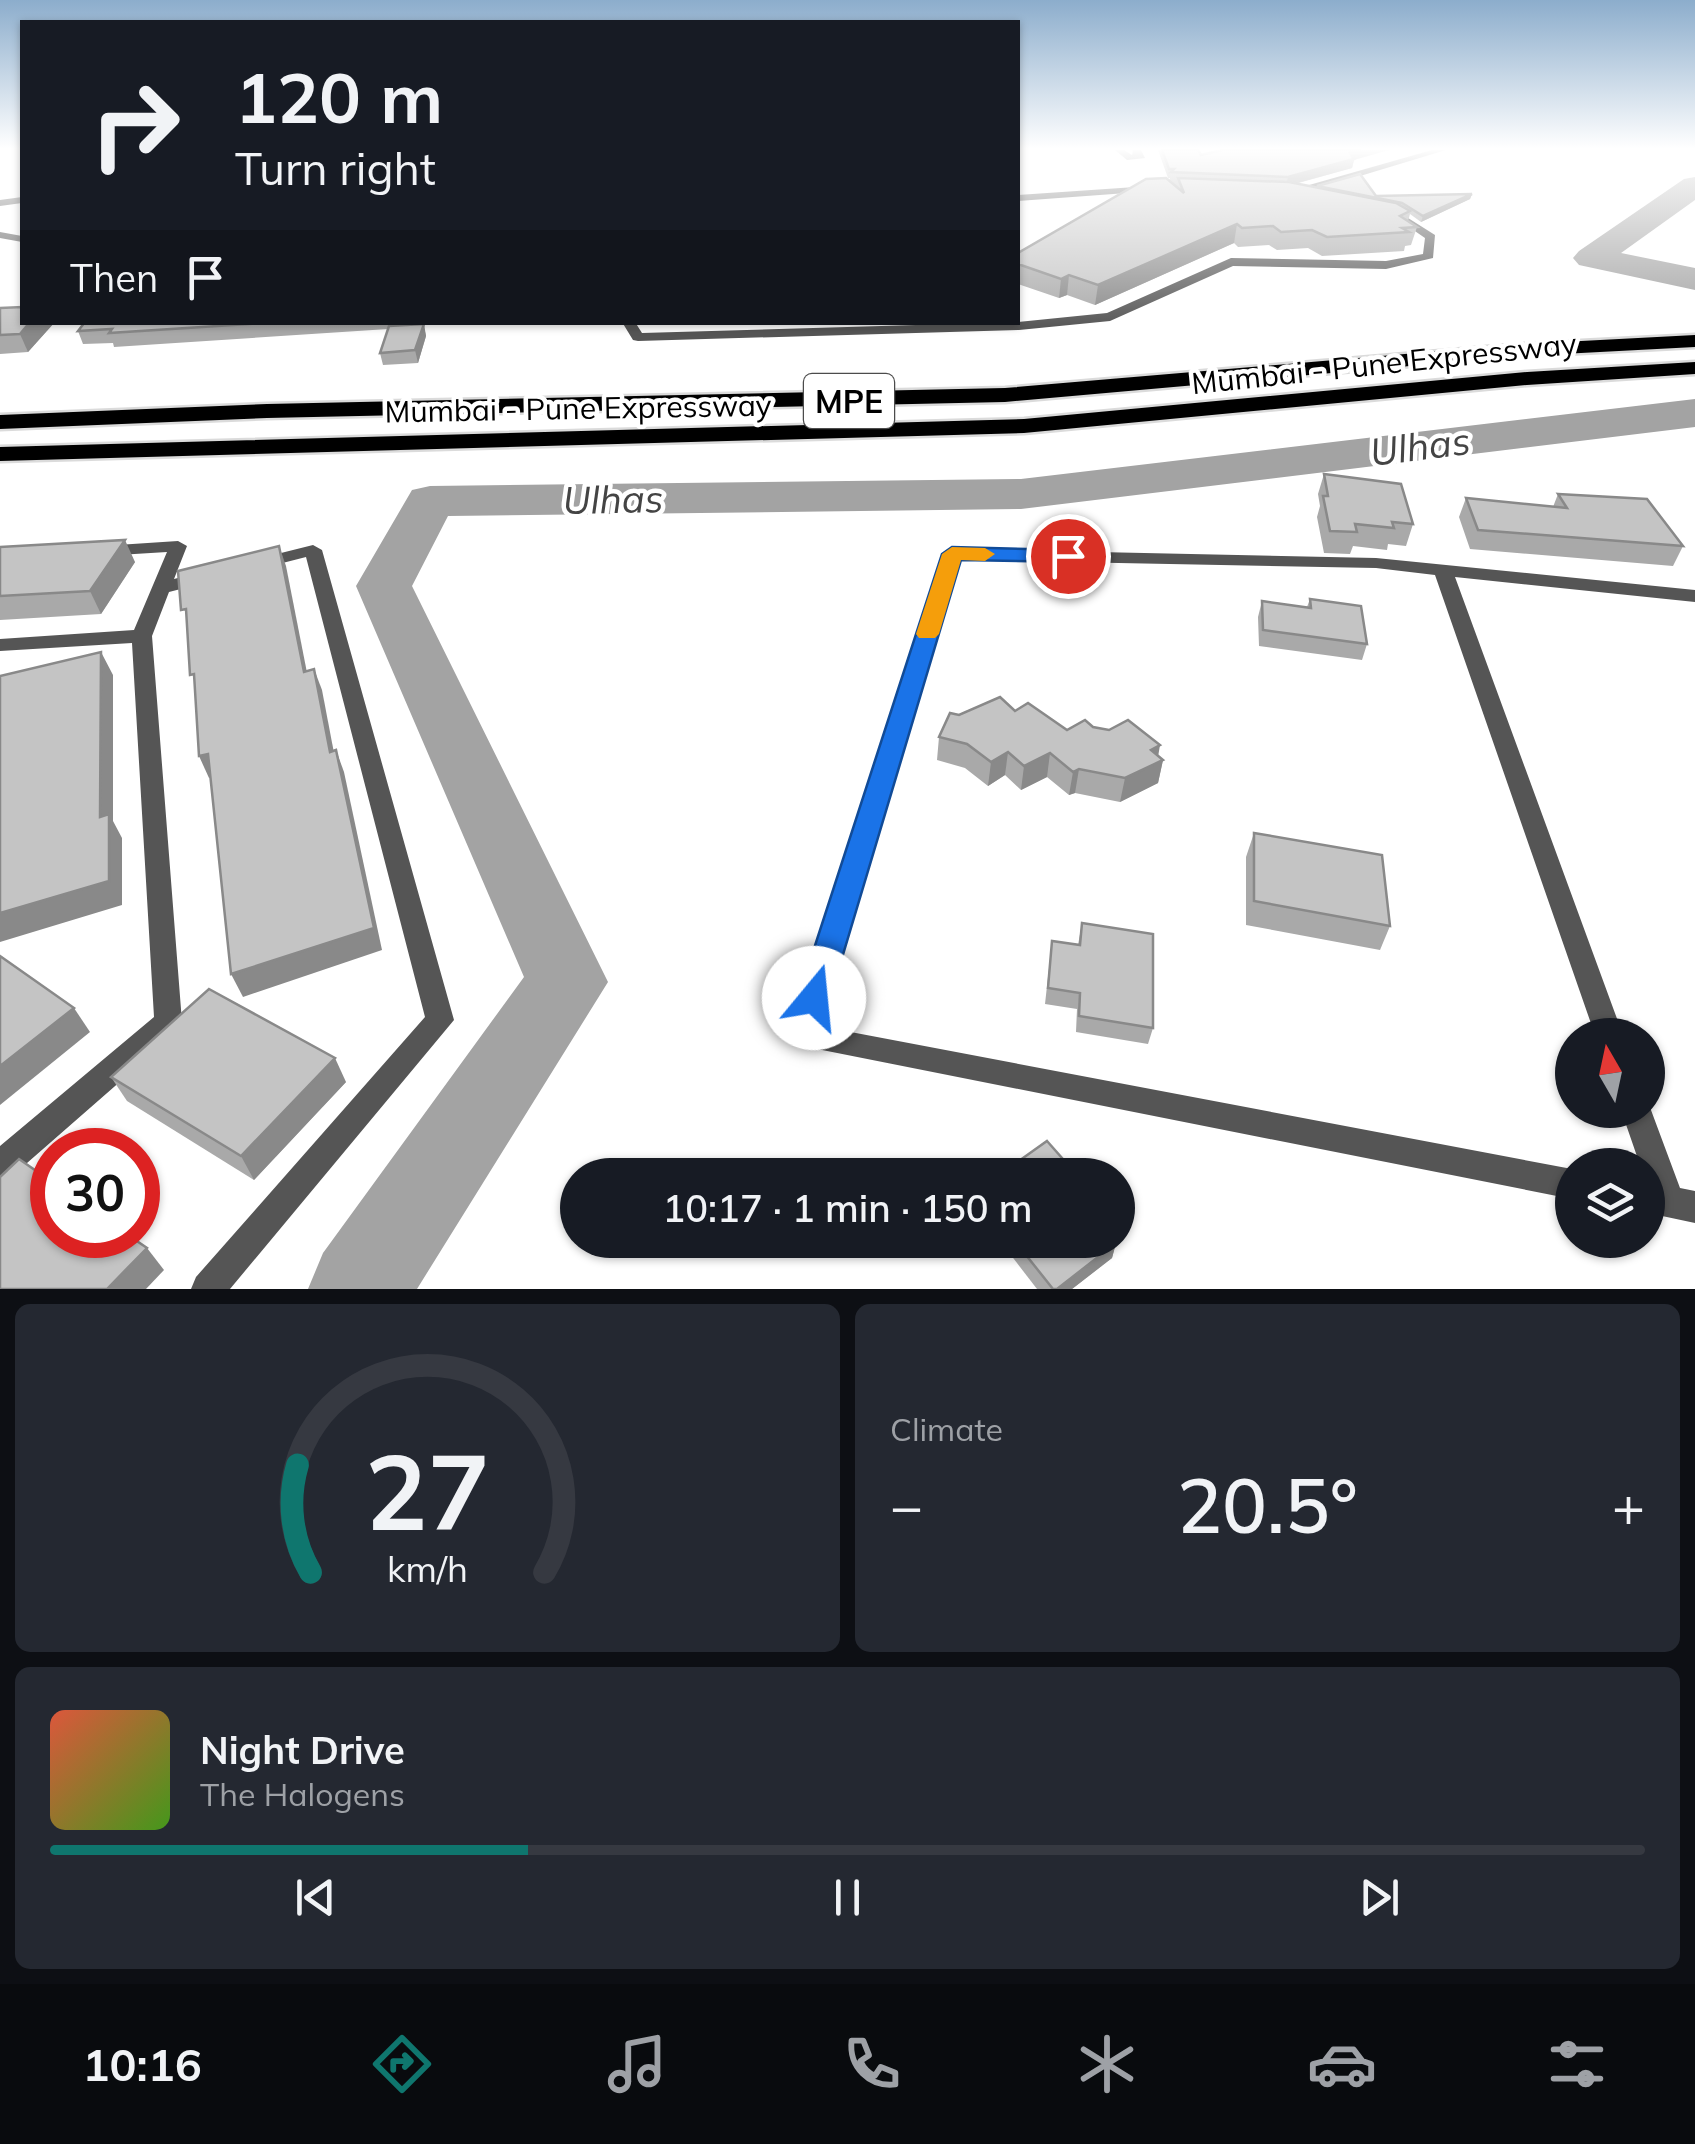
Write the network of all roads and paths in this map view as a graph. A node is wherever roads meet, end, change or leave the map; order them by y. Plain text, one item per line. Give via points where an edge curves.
1 (1380, 210) edge
2 (630, 325) edge
3 (1695, 341) edge
4 (1695, 368) edge
5 (0, 422) edge
6 (0, 454) edge
7 (79, 552) edge
8 (1443, 570) junction
9 (162, 588) junction
10 (1695, 596) edge
11 (142, 636) junction
12 (0, 644) edge
13 (1603, 1018) edge
14 (1643, 1128) edge
15 (0, 1166) edge
16 (1555, 1181) edge
17 (1670, 1202) edge
18 (208, 1289) edge

1 - 2 street via 1431,237 1429,256 1386,265 1231,262 1110,318 1019,326 638,337
3 - 5 highway, Mumbai - Pune Expressway / MPE via 1480,351 1005,395
4 - 6 highway, Mumbai - Pune Expressway / MPE via 1517,378 1000,427
7 - 9 street via 178,546
8 - 10 street
8 - 13 street
8 - 16 street via 952,554 802,1035
9 - 11 street
9 - 18 street via 313,550 440,1020
11 - 12 street
11 - 15 street via 168,1022
14 - 17 street

